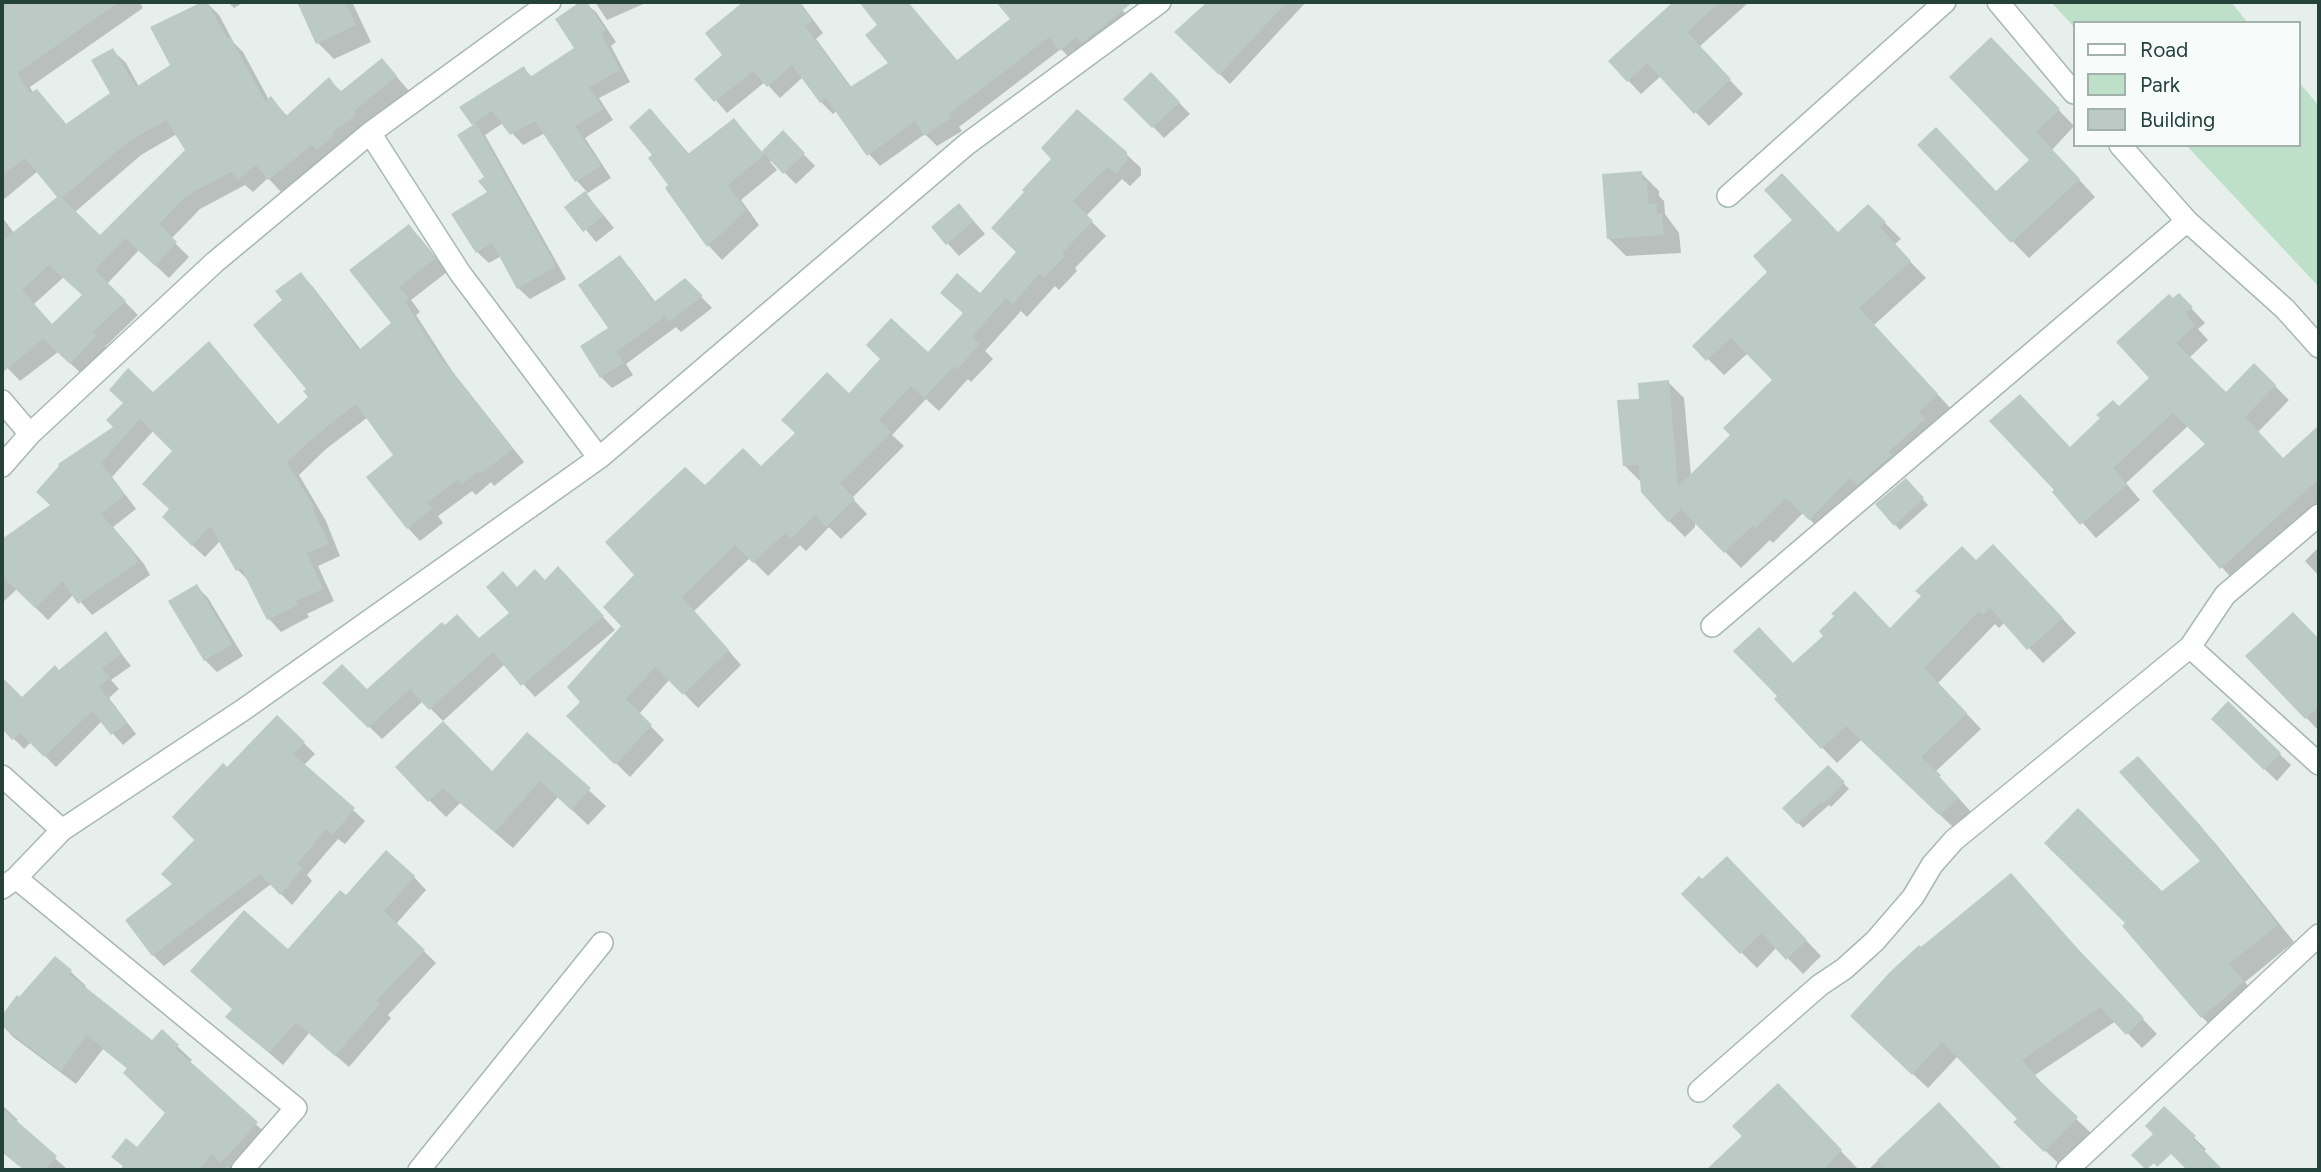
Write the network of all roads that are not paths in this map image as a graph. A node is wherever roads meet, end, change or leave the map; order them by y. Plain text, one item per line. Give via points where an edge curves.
1 (550, 2) edge
2 (1160, 2) edge
3 (1945, 2) edge
4 (1998, 2) edge
5 (527, 10) edge
6 (2072, 91) edge
7 (370, 133) junction
8 (2122, 147) edge
9 (1728, 196) dead end
10 (2187, 221) junction
11 (2319, 346) edge
12 (2, 401) edge
13 (30, 435) junction
14 (599, 458) junction
15 (2, 466) edge
16 (2319, 515) edge
17 (1713, 626) dead end
18 (2190, 647) junction
19 (2319, 764) edge
20 (2, 776) edge
21 (62, 830) junction
22 (9, 883) edge
23 (2319, 935) edge
24 (602, 943) dead end
25 (1699, 1091) dead end
26 (242, 1170) edge
27 (419, 1170) edge
28 (2067, 1170) edge

1 - 5 street
2 - 14 street via 967,144
3 - 9 street
4 - 6 street
5 - 7 street
7 - 13 street via 215,262
7 - 14 street via 460,273
8 - 10 street
10 - 11 street
10 - 17 street
12 - 13 street
13 - 15 street
14 - 21 street via 243,710
16 - 18 street via 2225,595
18 - 19 street
18 - 25 street via 1954,840 1875,941
20 - 21 street
21 - 22 street
22 - 26 street via 296,1108
23 - 28 street
24 - 27 street

